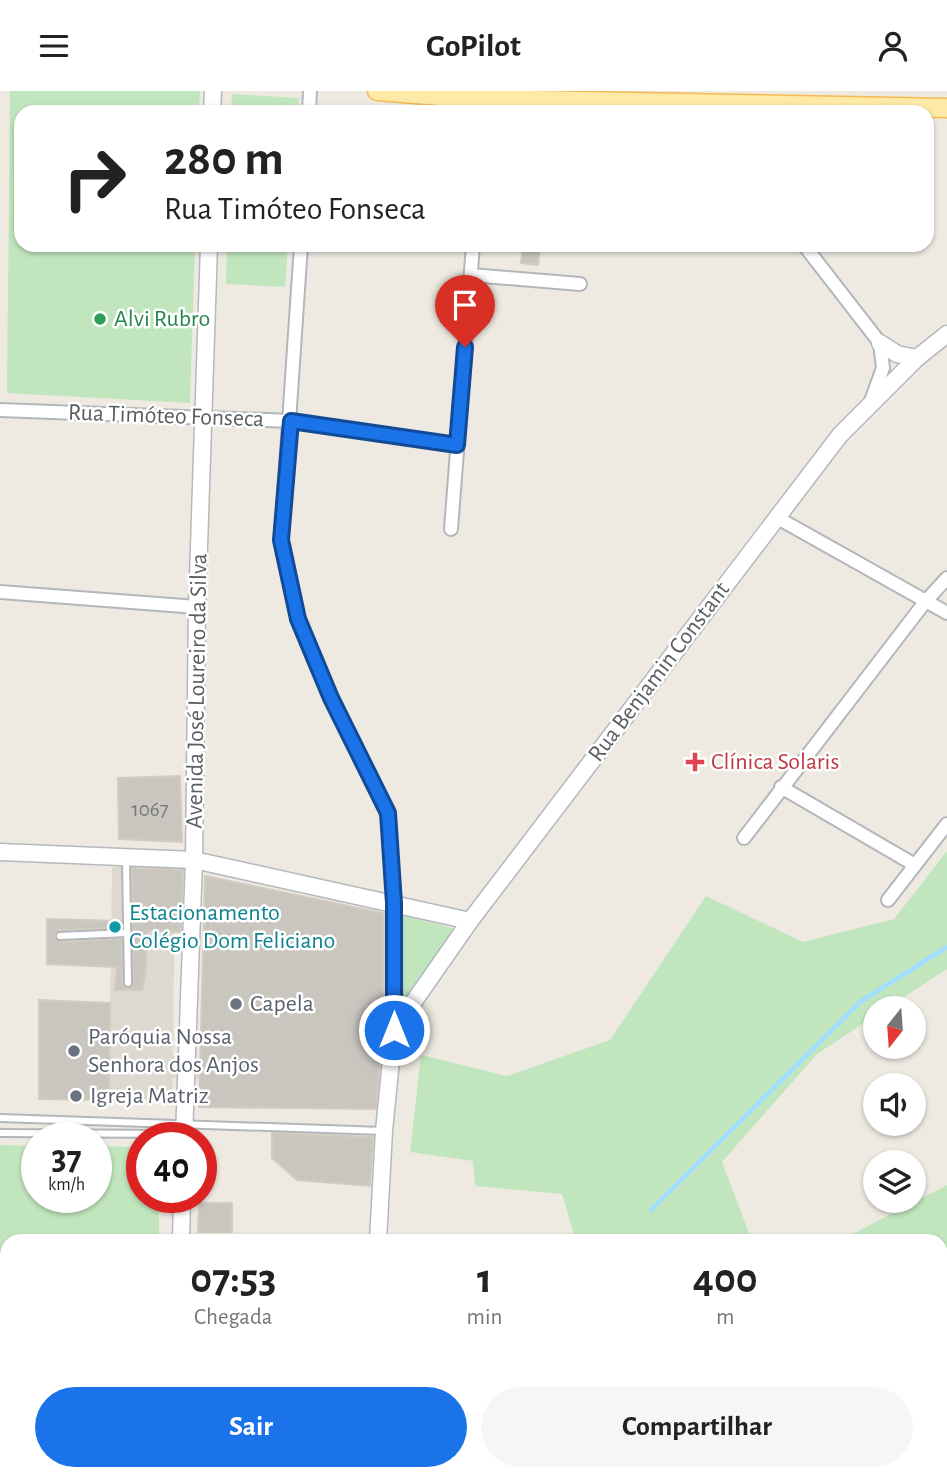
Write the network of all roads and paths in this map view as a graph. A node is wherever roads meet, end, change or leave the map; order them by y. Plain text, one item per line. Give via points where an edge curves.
1 (377, 91) edge
2 (712, 91) edge
3 (472, 105) edge
4 (698, 105) edge
5 (209, 252) edge
6 (301, 252) edge
7 (473, 252) edge
8 (809, 252) edge
9 (471, 275) junction
10 (580, 284) dead end
11 (947, 334) edge
12 (880, 343) junction
13 (917, 358) junction
14 (871, 401) junction
15 (0, 410) edge
16 (205, 417) junction
17 (291, 421) junction
18 (457, 445) junction
19 (776, 517) junction
20 (451, 529) dead end
21 (947, 578) edge
22 (0, 592) edge
23 (925, 602) junction
24 (197, 607) junction
25 (947, 613) edge
26 (781, 787) junction
27 (947, 824) edge
28 (744, 838) dead end
29 (0, 852) edge
30 (126, 857) junction
31 (194, 860) junction
32 (915, 865) junction
33 (888, 899) dead end
34 (394, 903) junction
35 (470, 921) junction
36 (127, 933) junction
37 (60, 936) dead end
38 (128, 983) dead end
39 (394, 1030) junction
40 (0, 1118) edge
41 (184, 1122) edge
42 (126, 1128) edge
43 (383, 1131) junction
44 (126, 1132) edge
45 (217, 1132) edge
46 (0, 1133) edge
47 (182, 1213) edge
48 (181, 1234) edge
49 (378, 1234) edge

1 - 3 main road
2 - 4 main road via 705,93
5 - 16 street, Avenida José Loureiro da Silva
6 - 17 street
7 - 9 street
8 - 12 street
9 - 10 street
9 - 18 street
11 - 13 street, Rua Benjamin Constant
12 - 13 street via 897,354
12 - 14 street via 883,367
13 - 14 street, Rua Benjamin Constant
14 - 19 street, Rua Benjamin Constant
15 - 16 street, Rua Timóteo Fonseca
16 - 17 street, Rua Timóteo Fonseca
16 - 24 street, Avenida José Loureiro da Silva
17 - 18 street, Rua Timóteo Fonseca
17 - 34 street via 281,540 298,619 388,813
18 - 20 street
19 - 23 street
19 - 35 street, Rua Benjamin Constant
21 - 23 street
22 - 24 street
23 - 25 street
23 - 26 street
24 - 31 street, Avenida José Loureiro da Silva
26 - 28 street
26 - 32 street
27 - 32 street
29 - 30 street
30 - 31 street
30 - 36 lane
31 - 34 street
31 - 41 street, Avenida José Loureiro da Silva
32 - 33 street
34 - 35 street
34 - 39 street
35 - 39 street, Rua Benjamin Constant
36 - 37 lane
36 - 38 lane
39 - 43 street
40 - 42 lane
43 - 45 lane
43 - 49 street
44 - 46 lane
47 - 48 street

